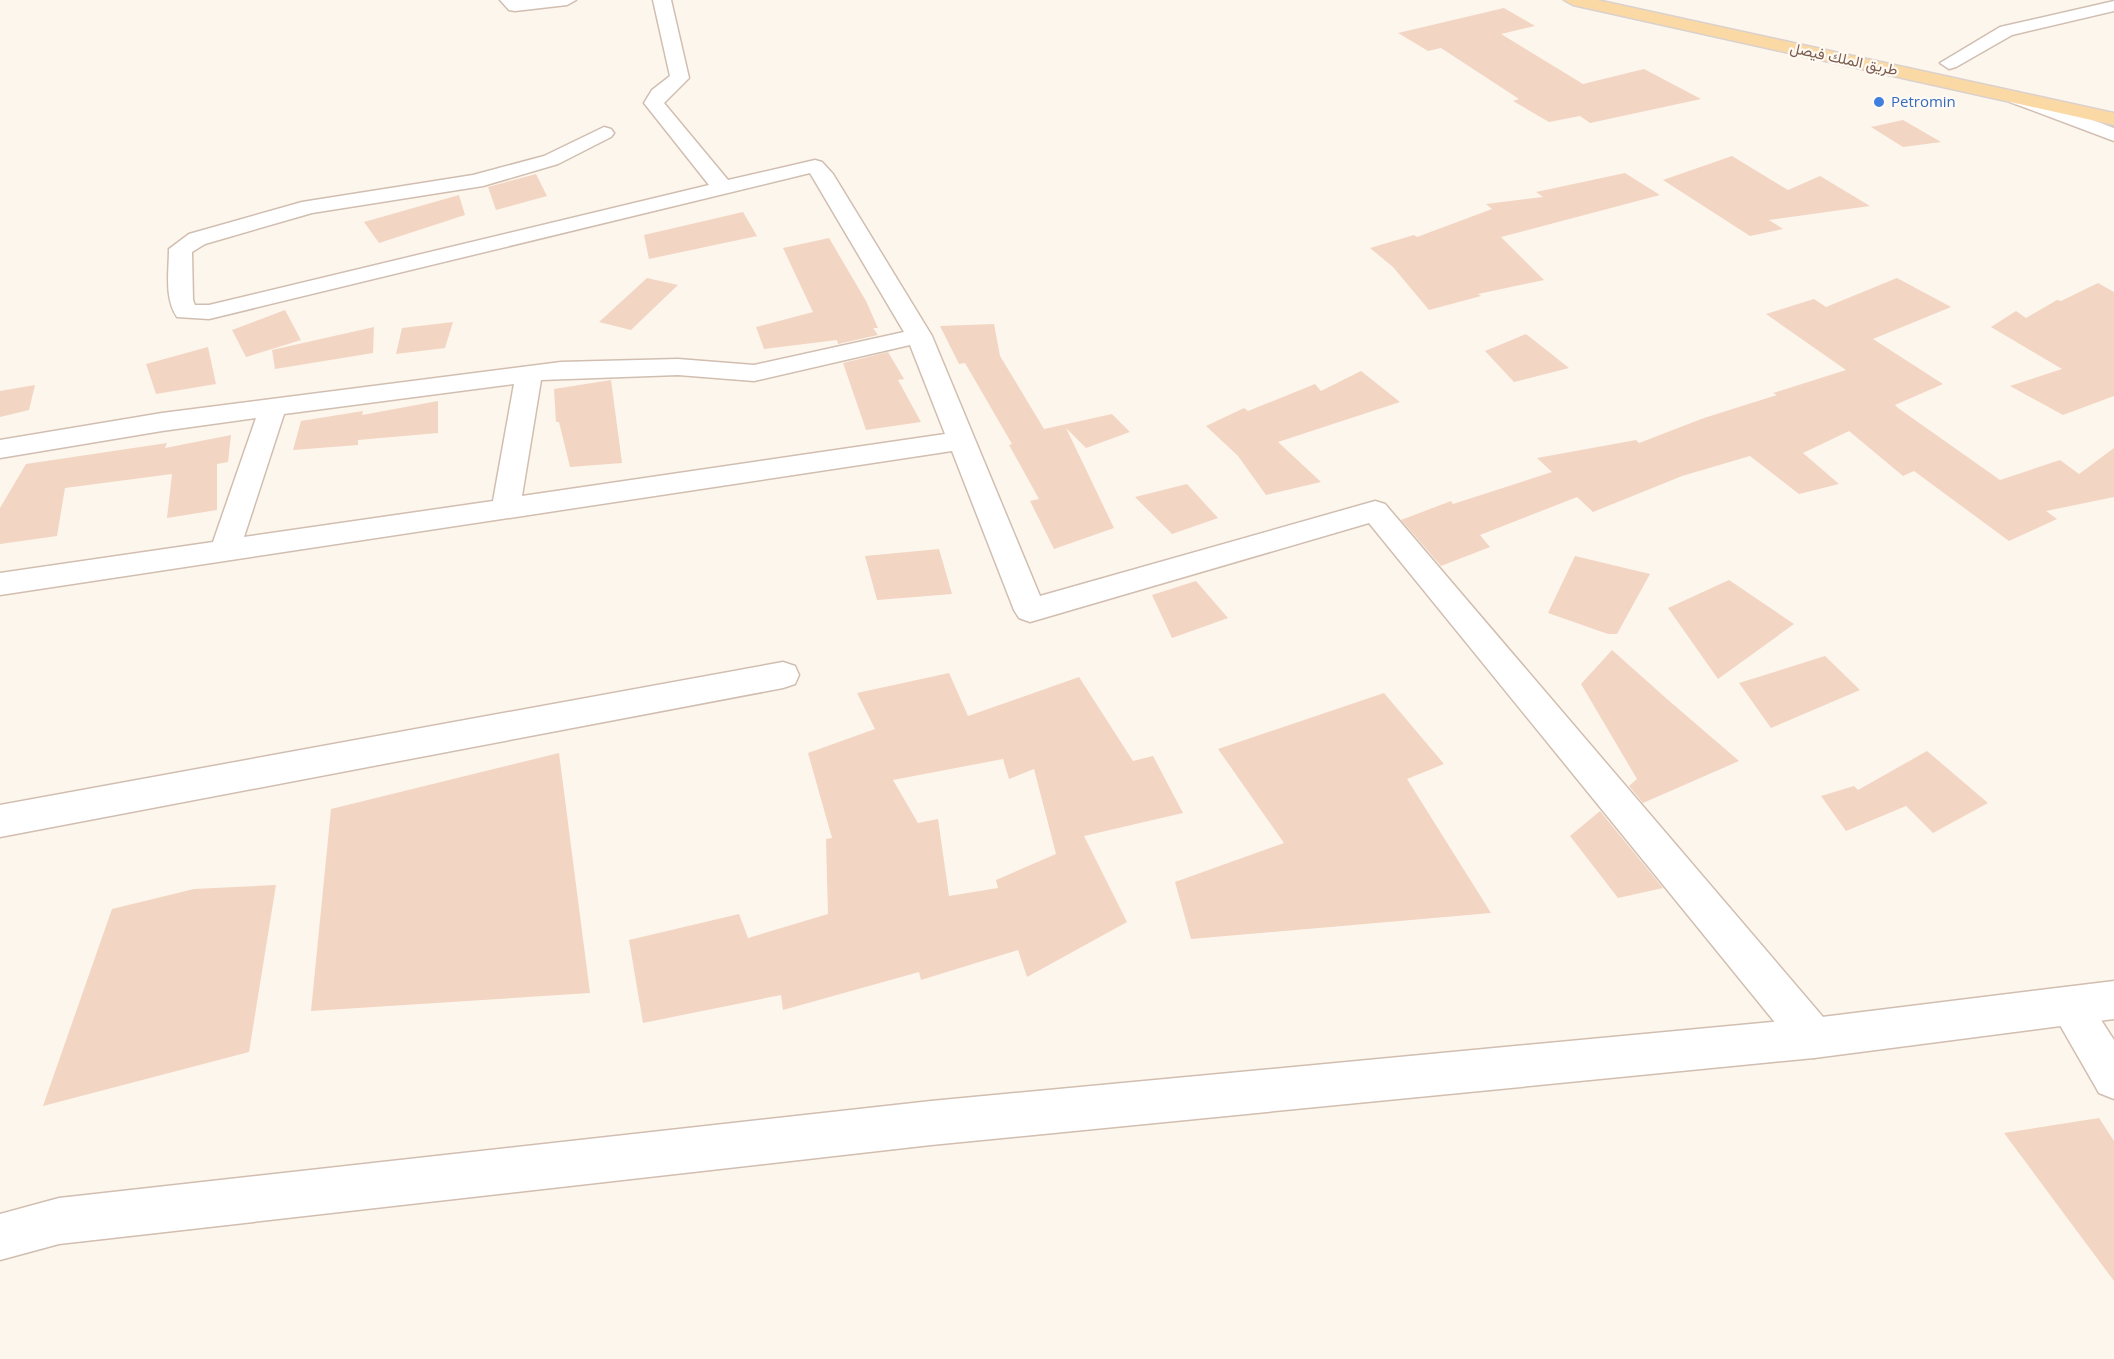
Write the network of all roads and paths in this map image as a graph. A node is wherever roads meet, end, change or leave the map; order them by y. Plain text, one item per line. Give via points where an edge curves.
1 (509, 0) edge
2 (567, 0) edge
3 (662, 0) edge
4 (1573, 0) edge
5 (1646, 0) edge
6 (2114, 6) edge
7 (1868, 46) dead end
8 (1926, 58) dead end
9 (1949, 63) junction
10 (1973, 68) dead end
11 (2004, 93) junction
12 (2114, 119) edge
13 (604, 133) dead end
14 (2114, 135) edge
15 (723, 188) junction
16 (919, 336) junction
17 (529, 374) junction
18 (273, 407) junction
19 (961, 441) junction
20 (0, 449) edge
21 (506, 508) junction
22 (225, 550) junction
23 (0, 584) edge
24 (783, 675) dead end
25 (0, 821) edge
26 (2114, 1000) edge
27 (2069, 1006) junction
28 (1814, 1038) junction
29 (2114, 1078) edge
30 (0, 1237) edge

1 - 2 street via 515,6
3 - 15 street via 680,78 659,94 654,103
4 - 11 main road, طريق الملك فيصل
5 - 7 main road, طريق الملك فيصل
6 - 9 street via 2006,31
8 - 9 main road, طريق الملك فيصل
9 - 10 main road, طريق الملك فيصل
11 - 12 main road, طريق الملك فيصل
11 - 14 street
13 - 15 street via 551,160 475,181 310,207 197,239 180,249 181,300 186,312 209,312
15 - 16 street via 815,166
16 - 17 street via 754,373 678,367
16 - 19 street
17 - 18 street
17 - 21 street
18 - 20 street
18 - 22 street
19 - 21 street
19 - 28 street via 1030,610 1375,511
21 - 22 street
22 - 23 street
24 - 25 street
26 - 27 street
27 - 28 street
27 - 29 street
28 - 30 street via 931,1123 59,1221

